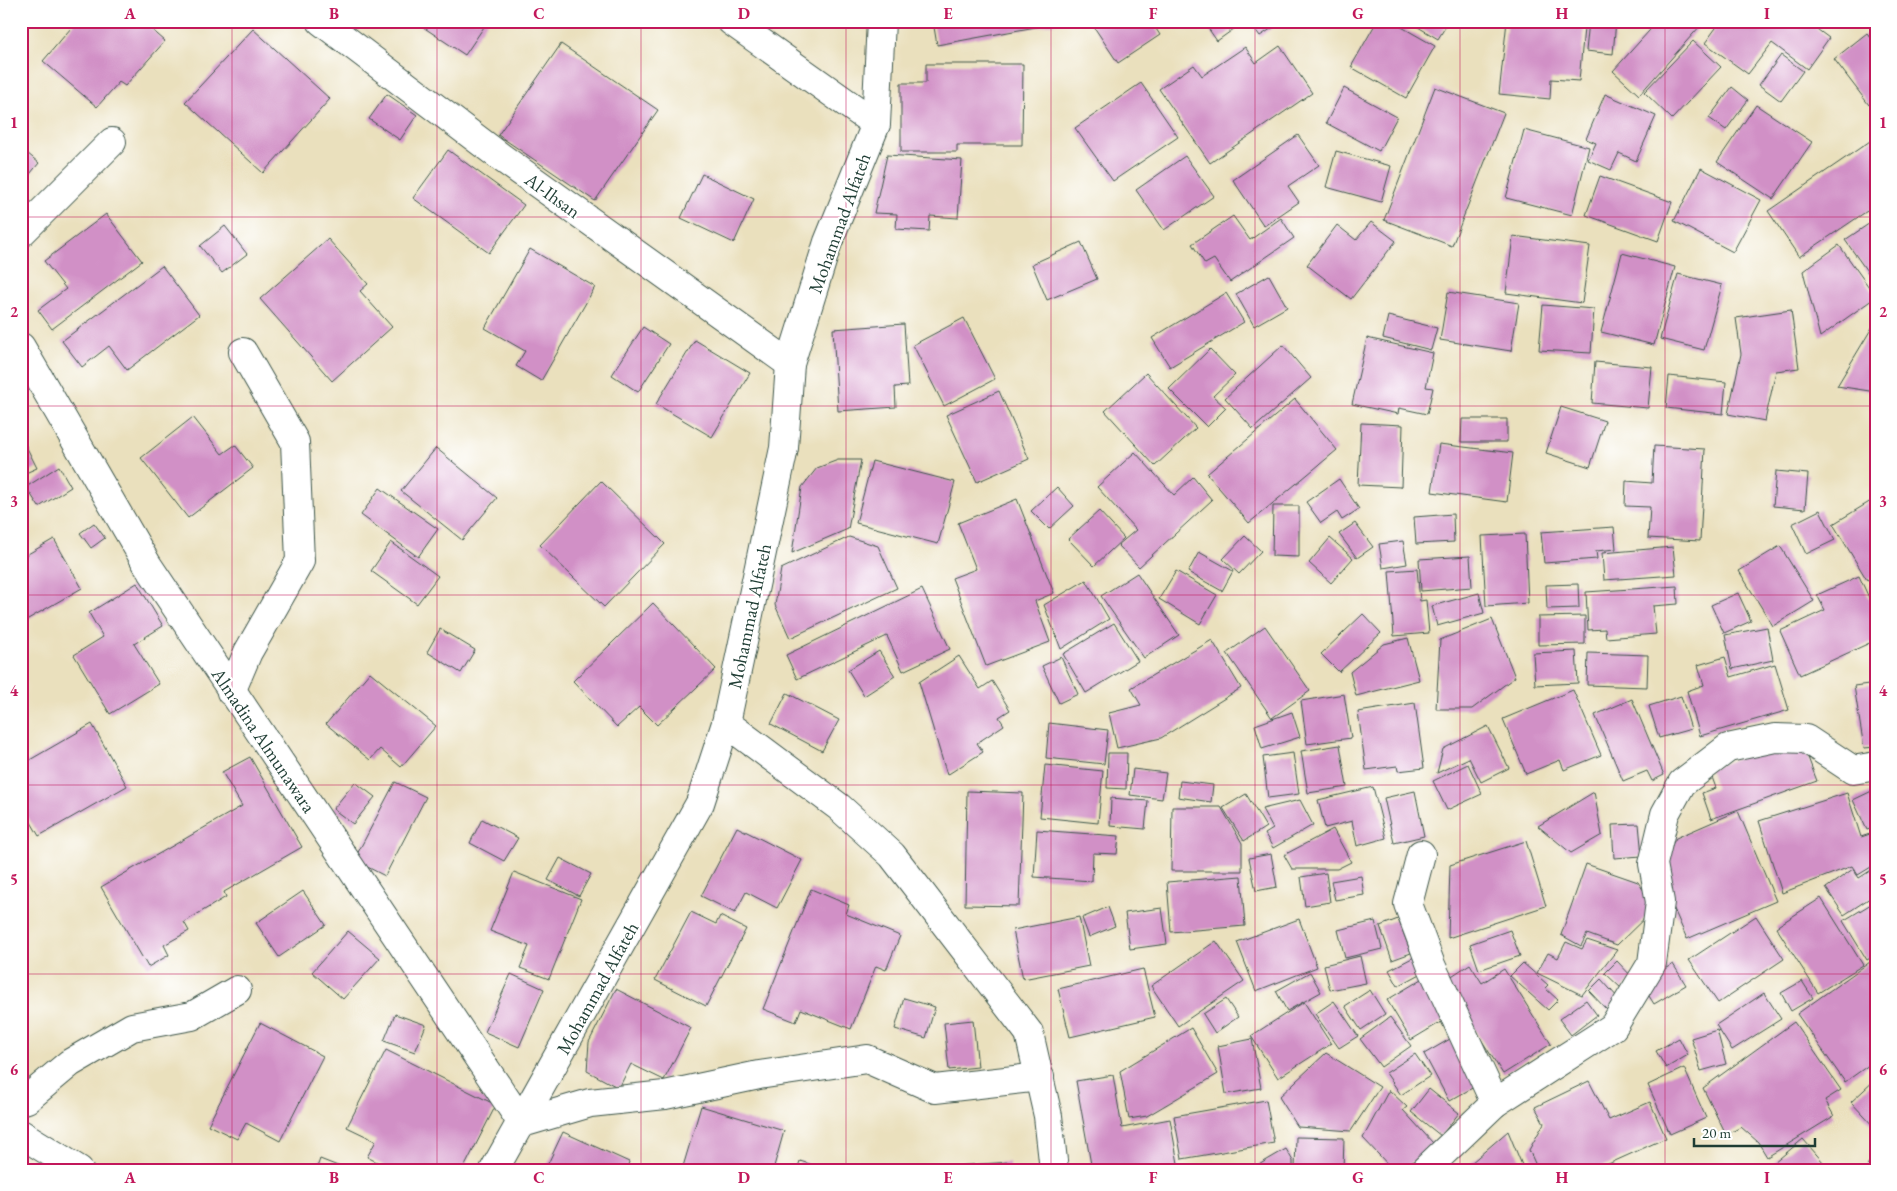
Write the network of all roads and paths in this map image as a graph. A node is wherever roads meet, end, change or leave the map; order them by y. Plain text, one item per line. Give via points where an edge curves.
1 (321, 21) edge
2 (731, 21) edge
3 (881, 21) edge
4 (876, 124) junction
5 (112, 142) dead end
6 (21, 233) edge
7 (21, 347) edge
8 (243, 352) dead end
9 (790, 364) junction
10 (231, 692) junction
11 (726, 723) junction
12 (1876, 766) edge
13 (1421, 854) dead end
14 (237, 990) dead end
15 (1040, 1077) junction
16 (21, 1101) edge
17 (1495, 1103) junction
18 (522, 1123) junction
19 (21, 1134) edge
20 (79, 1170) edge
21 (494, 1170) edge
22 (1054, 1170) edge
23 (1425, 1170) edge

1 - 9 street, Al-Ihsan via 502,158
2 - 4 street
3 - 4 street, Mohammad Alfateh
4 - 9 street, Mohammad Alfateh via 828,242
5 - 6 street
7 - 10 street, Almadina Almunawara via 147,564
8 - 10 street via 295,442 300,561 248,652
9 - 11 street, Mohammad Alfateh via 784,448
10 - 18 street, Almadina Almunawara
11 - 15 street via 838,807 892,855 1029,1034
11 - 18 street, Mohammad Alfateh via 700,803
12 - 17 street via 1853,770 1806,739 1775,738 1728,748 1682,783 1665,814 1653,864 1660,902 1652,962 1613,1027
13 - 17 street via 1408,904 1431,965
14 - 16 street via 192,1016 132,1027 70,1063
15 - 18 street via 935,1089 867,1059 759,1074 665,1095 590,1103
15 - 22 street
17 - 23 street
18 - 21 street, Mohammad Alfateh
19 - 20 street

